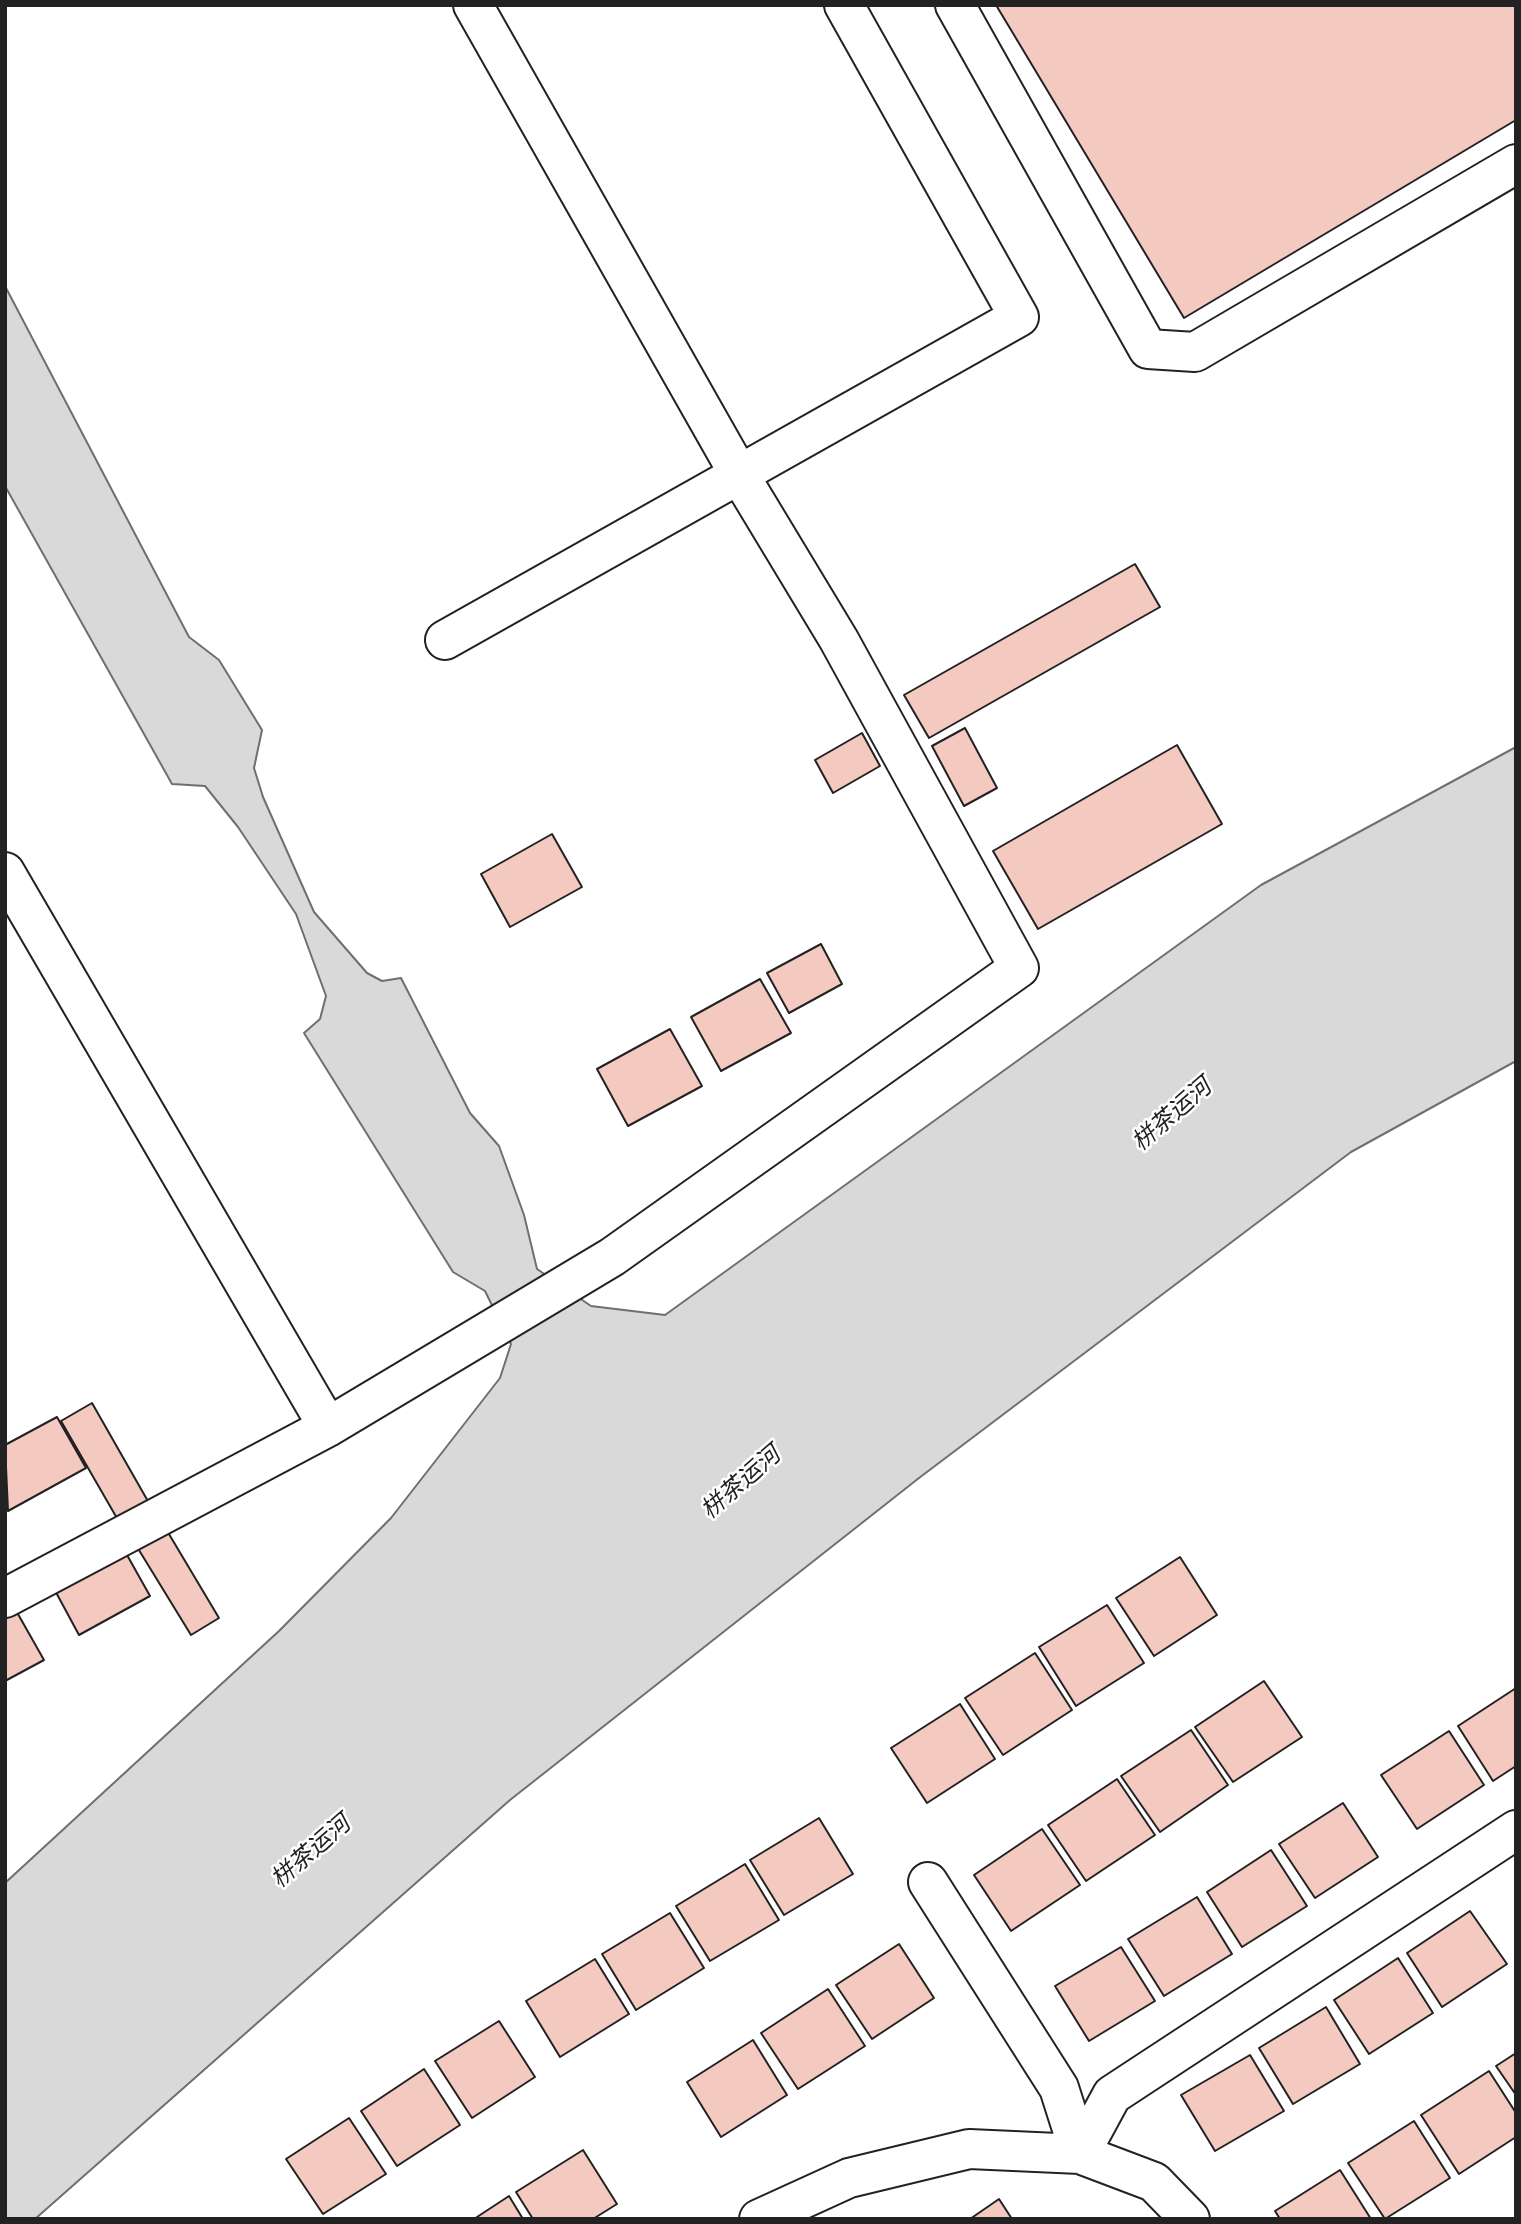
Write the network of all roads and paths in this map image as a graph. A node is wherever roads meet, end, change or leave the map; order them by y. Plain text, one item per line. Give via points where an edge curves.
1 (473, 5) edge
2 (844, 5) edge
3 (955, 5) edge
4 (1516, 164) edge
5 (740, 476) junction
6 (445, 640) dead end
7 (5, 872) edge
8 (328, 1427) junction
9 (9, 1587) edge
10 (1516, 1830) edge
11 (929, 1882) dead end
12 (1080, 2154) junction
13 (759, 2219) edge
14 (1190, 2219) edge

1 - 5 street
2 - 5 street via 1019,317
3 - 4 street via 1149,349 1195,352
5 - 6 street
5 - 8 street via 839,640 1019,968 612,1257
7 - 8 street
8 - 9 street
10 - 12 street via 1112,2095
11 - 12 street via 1059,2088
12 - 13 street via 969,2149 849,2178
12 - 14 street via 1154,2182

